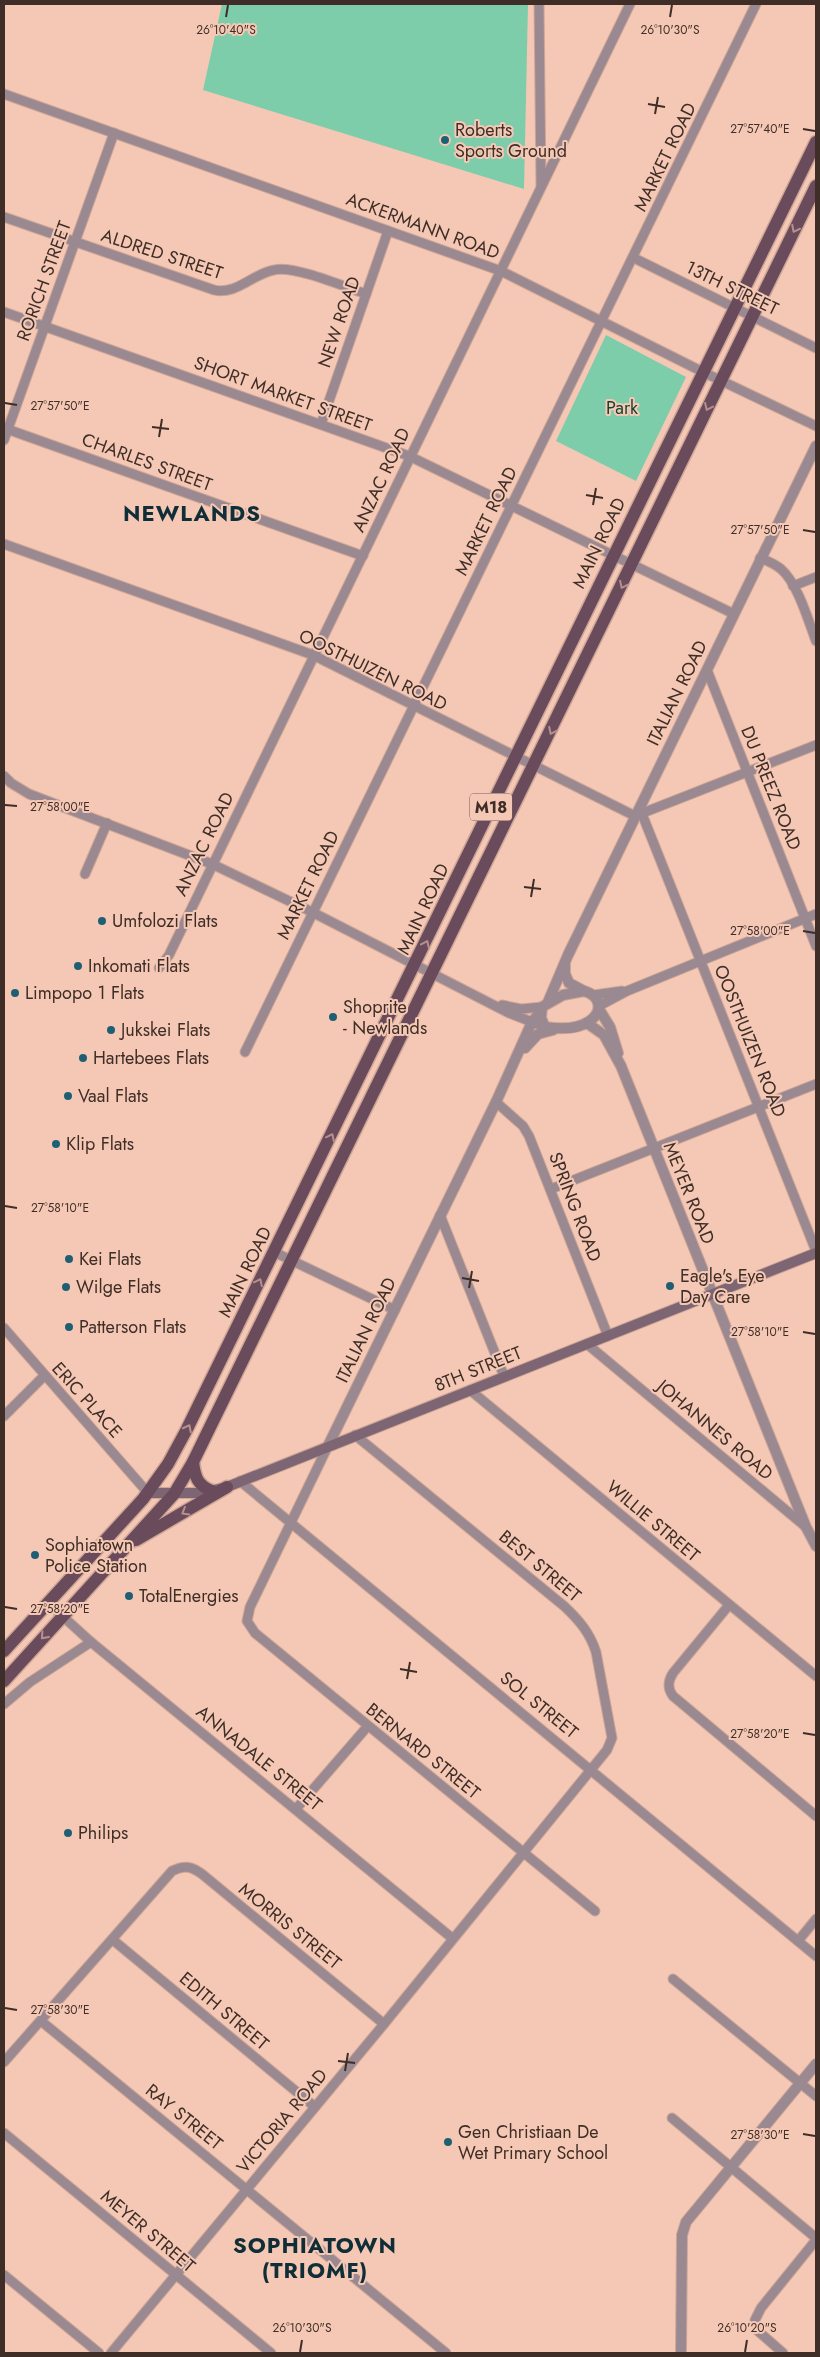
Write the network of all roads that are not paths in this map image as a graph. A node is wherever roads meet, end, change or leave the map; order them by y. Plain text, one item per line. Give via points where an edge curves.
1 (539, 4) edge
2 (630, 4) edge
3 (756, 4) edge
4 (4, 94) edge
5 (114, 133) junction
6 (816, 142) edge
7 (816, 186) edge
8 (541, 190) junction
9 (4, 217) edge
10 (388, 231) junction
11 (75, 242) junction
12 (634, 258) junction
13 (501, 272) junction
14 (366, 294) junction
15 (734, 307) junction
16 (4, 312) edge
17 (752, 315) junction
18 (602, 321) junction
19 (45, 326) junction
20 (816, 348) edge
21 (703, 372) junction
22 (720, 380) junction
23 (321, 424) junction
24 (816, 426) edge
25 (6, 428) edge
26 (4, 440) edge
27 (816, 446) edge
28 (409, 456) junction
29 (511, 506) junction
30 (4, 544) edge
31 (613, 555) junction
32 (363, 556) junction
33 (760, 558) junction
34 (632, 565) junction
35 (816, 576) edge
36 (793, 586) junction
37 (734, 614) junction
38 (816, 640) edge
39 (313, 656) junction
40 (706, 670) junction
41 (414, 706) junction
42 (816, 745) edge
43 (515, 757) junction
44 (534, 767) junction
45 (748, 772) junction
46 (4, 776) edge
47 (7, 784) edge
48 (639, 815) junction
49 (107, 824) junction
50 (212, 864) junction
51 (85, 874) dead end
52 (312, 912) junction
53 (816, 914) edge
54 (805, 919) junction
55 (816, 946) edge
56 (568, 955) junction
57 (701, 960) junction
58 (416, 965) junction
59 (159, 968) dead end
60 (432, 973) junction
61 (584, 991) junction
62 (627, 991) junction
63 (594, 995) junction
64 (485, 1000) junction
65 (544, 1007) junction
66 (599, 1008) junction
67 (532, 1022) junction
68 (587, 1023) junction
69 (545, 1028) junction
70 (558, 1029) junction
71 (245, 1052) dead end
72 (621, 1066) junction
73 (512, 1068) junction
74 (816, 1084) edge
75 (496, 1102) junction
76 (759, 1107) junction
77 (654, 1148) junction
78 (550, 1189) junction
79 (440, 1215) junction
80 (274, 1252) junction
81 (816, 1252) edge
82 (292, 1260) junction
83 (712, 1294) junction
84 (395, 1310) junction
85 (4, 1328) edge
86 (608, 1336) junction
87 (587, 1344) junction
88 (44, 1376) junction
89 (504, 1376) junction
90 (470, 1390) junction
91 (4, 1416) edge
92 (355, 1435) junction
93 (328, 1446) junction
94 (193, 1462) junction
95 (240, 1481) junction
96 (227, 1487) junction
97 (212, 1491) junction
98 (148, 1492) junction
99 (174, 1494) junction
100 (290, 1522) junction
101 (806, 1527) junction
102 (128, 1545) junction
103 (816, 1546) edge
104 (47, 1602) junction
105 (729, 1605) junction
106 (250, 1607) joint
107 (62, 1616) junction
108 (91, 1642) junction
109 (4, 1651) edge
110 (816, 1676) edge
111 (4, 1681) edge
112 (4, 1704) edge
113 (367, 1727) junction
114 (591, 1769) junction
115 (296, 1809) junction
116 (816, 1816) edge
117 (522, 1852) junction
118 (595, 1911) dead end
119 (816, 1919) edge
120 (452, 1938) junction
121 (113, 1940) junction
122 (798, 1941) junction
123 (816, 1956) edge
124 (673, 1978) dead end
125 (41, 2021) junction
126 (384, 2024) junction
127 (4, 2062) edge
128 (816, 2064) edge
129 (800, 2083) junction
130 (816, 2096) edge
131 (315, 2107) junction
132 (672, 2118) dead end
133 (4, 2133) edge
134 (731, 2166) junction
135 (246, 2189) junction
136 (816, 2239) edge
137 (4, 2275) edge
138 (176, 2275) junction
139 (98, 2353) edge
140 (111, 2353) edge
141 (271, 2353) edge
142 (446, 2353) edge
143 (681, 2353) edge
144 (783, 2353) edge

1 - 8 street
2 - 8 street, ANZAC ROAD
3 - 12 street, MARKET ROAD
4 - 5 street, ACKERMANN ROAD
5 - 10 street, ACKERMANN ROAD
5 - 11 street, RORICH STREET
6 - 15 main road, MAIN ROAD / M18
7 -> 17 main road, MAIN ROAD / M18
8 - 13 street, ANZAC ROAD
9 - 11 street, ALDRED STREET
10 - 13 street, ACKERMANN ROAD
10 - 14 street, NEW ROAD
11 - 14 street, ALDRED STREET via 214,290 229,291 272,270 281,269
11 - 19 street, RORICH STREET
12 - 15 street, 13TH STREET
12 - 18 street, MARKET ROAD
13 - 18 street, ACKERMANN ROAD
13 - 28 street, ANZAC ROAD
14 - 23 street, NEW ROAD
15 - 17 street, 13TH STREET
15 - 21 main road, MAIN ROAD / M18
16 - 19 street, SHORT MARKET STREET
17 - 20 street, 13TH STREET
17 - 22 main road, MAIN ROAD / M18
18 - 21 street, ACKERMANN ROAD
18 - 29 street, MARKET ROAD
19 - 23 street, SHORT MARKET STREET
19 - 25 street, RORICH STREET
21 - 22 street, ACKERMANN ROAD
21 - 31 main road, MAIN ROAD / M18
22 - 24 street, ACKERMANN ROAD
22 -> 34 main road, MAIN ROAD / M18
23 - 28 street, SHORT MARKET STREET
25 - 26 street, RORICH STREET
25 - 32 street, CHARLES STREET
27 - 33 street, ITALIAN ROAD
28 - 29 street, SHORT MARKET STREET
28 - 32 street, ANZAC ROAD
29 - 31 street, SHORT MARKET STREET
29 - 41 street, MARKET ROAD
30 - 39 street, OOSTHUIZEN ROAD
31 - 34 street, SHORT MARKET STREET
31 - 43 main road, MAIN ROAD / M18
32 - 39 street, ANZAC ROAD
33 - 36 street via 781,569
33 - 37 street, ITALIAN ROAD
34 - 37 street, SHORT MARKET STREET
34 -> 44 main road, MAIN ROAD / M18
35 - 36 street
36 - 38 street
37 - 40 street, ITALIAN ROAD
39 - 41 street, OOSTHUIZEN ROAD
39 - 50 street, ANZAC ROAD
40 - 45 street, DU PREEZ ROAD
40 - 48 street, ITALIAN ROAD
41 - 43 street, OOSTHUIZEN ROAD
41 - 52 street, MARKET ROAD
42 - 45 street
43 - 44 street, OOSTHUIZEN ROAD
58 -> 43 main road, MAIN ROAD / M18
44 - 48 street, OOSTHUIZEN ROAD
44 - 60 main road, MAIN ROAD / M18
45 - 48 street
45 - 54 street, DU PREEZ ROAD
46 - 47 street
47 - 49 street
48 - 56 street, ITALIAN ROAD
48 - 57 street, OOSTHUIZEN ROAD
49 - 50 street
49 - 51 street
50 - 52 street
50 - 59 street, ANZAC ROAD via 169,955
52 - 58 street
52 - 71 street, MARKET ROAD
53 - 54 street
54 - 55 street, DU PREEZ ROAD
54 - 57 street
56 - 61 street, ITALIAN ROAD via 566,979
56 - 65 street, ITALIAN ROAD
57 - 62 street
57 - 76 street, OOSTHUIZEN ROAD
58 - 60 street
80 -> 58 main road, MAIN ROAD / M18
60 - 64 street
60 - 82 main road, MAIN ROAD / M18
61 - 63 street
61 - 65 street via 563,995
62 - 63 street
62 - 66 street
63 - 66 street, MEYER ROAD
64 - 65 street via 521,1009
64 - 67 street
65 - 67 street, ITALIAN ROAD
65 - 69 street via 541,1018
66 - 68 street
66 - 72 street, MEYER ROAD via 615,1038
67 - 69 street
67 - 73 street, ITALIAN ROAD
68 - 70 street
68 - 72 street, MEYER ROAD via 604,1035
69 - 70 street
70 - 73 street, ITALIAN ROAD via 532,1038
72 - 77 street, MEYER ROAD
73 - 75 street, ITALIAN ROAD
74 - 76 street
75 - 78 street, SPRING ROAD via 523,1126
75 - 79 street, ITALIAN ROAD
76 - 77 street
76 - 81 street, OOSTHUIZEN ROAD
77 - 78 street
77 - 83 street, MEYER ROAD
78 - 86 street, SPRING ROAD
79 - 84 street, ITALIAN ROAD
79 - 89 street
80 - 82 street
98 -> 80 main road, MAIN ROAD / M18 via 187,1429
81 - 83 main road, 8TH STREET
82 - 84 street
82 - 94 main road, MAIN ROAD / M18
83 - 86 main road, 8TH STREET
83 - 101 street, MEYER ROAD
84 - 93 street, ITALIAN ROAD
85 - 88 street, ERIC PLACE
86 - 87 main road, 8TH STREET
87 - 89 main road, 8TH STREET
87 - 101 street, JOHANNES ROAD
88 - 91 street
88 - 98 street, ERIC PLACE
89 - 90 main road, 8TH STREET
90 - 92 main road, 8TH STREET
90 - 105 street, WILLIE STREET
92 - 93 main road, 8TH STREET
92 - 114 street, BEST STREET via 564,1606 587,1631 596,1652 612,1731 610,1744
93 - 95 main road, 8TH STREET
93 - 100 street, ITALIAN ROAD
94 - 97 main road via 197,1482
94 - 99 main road, MAIN ROAD / M18
95 - 96 main road, 8TH STREET
95 - 100 street, SOL STREET
96 - 97 main road, 8TH STREET
96 -> 102 main road
97 - 99 main road, 8TH STREET
98 - 99 main road, 8TH STREET
98 - 104 main road, MAIN ROAD / M18
99 - 102 main road, MAIN ROAD / M18
100 - 106 street, ITALIAN ROAD
100 - 114 street, SOL STREET
101 - 103 street, JOHANNES ROAD
102 - 107 main road, MAIN ROAD / M18
104 - 107 street, ANNADALE STREET
104 - 109 main road, MAIN ROAD / M18
105 - 110 street, WILLIE STREET
105 - 116 street via 673,1673 669,1690
106 - 113 street, BERNARD STREET via 247,1621 255,1633
107 - 108 street, ANNADALE STREET
107 -> 111 main road, MAIN ROAD / M18
108 - 112 street via 30,1682
108 - 115 street, ANNADALE STREET
113 - 115 street
113 - 117 street, BERNARD STREET
114 - 117 street, VICTORIA ROAD
114 - 122 street, SOL STREET
115 - 120 street, ANNADALE STREET
117 - 118 street, BERNARD STREET
117 - 120 street, VICTORIA ROAD
119 - 122 street
120 - 126 street, VICTORIA ROAD
121 - 125 street
121 - 126 street, MORRIS STREET via 172,1871 180,1867 195,1869
121 - 131 street, EDITH STREET
122 - 123 street, SOL STREET
124 - 129 street
125 - 127 street
125 - 135 street, RAY STREET
126 - 131 street, VICTORIA ROAD
128 - 129 street
129 - 130 street
129 - 134 street
131 - 135 street, VICTORIA ROAD
132 - 134 street
133 - 138 street, MEYER STREET
134 - 136 street
134 - 143 street via 683,2229
135 - 138 street, VICTORIA ROAD
135 - 142 street, RAY STREET
136 - 144 street via 755,2320 758,2331
137 - 139 street
138 - 140 street, VICTORIA ROAD
138 - 141 street, MEYER STREET

